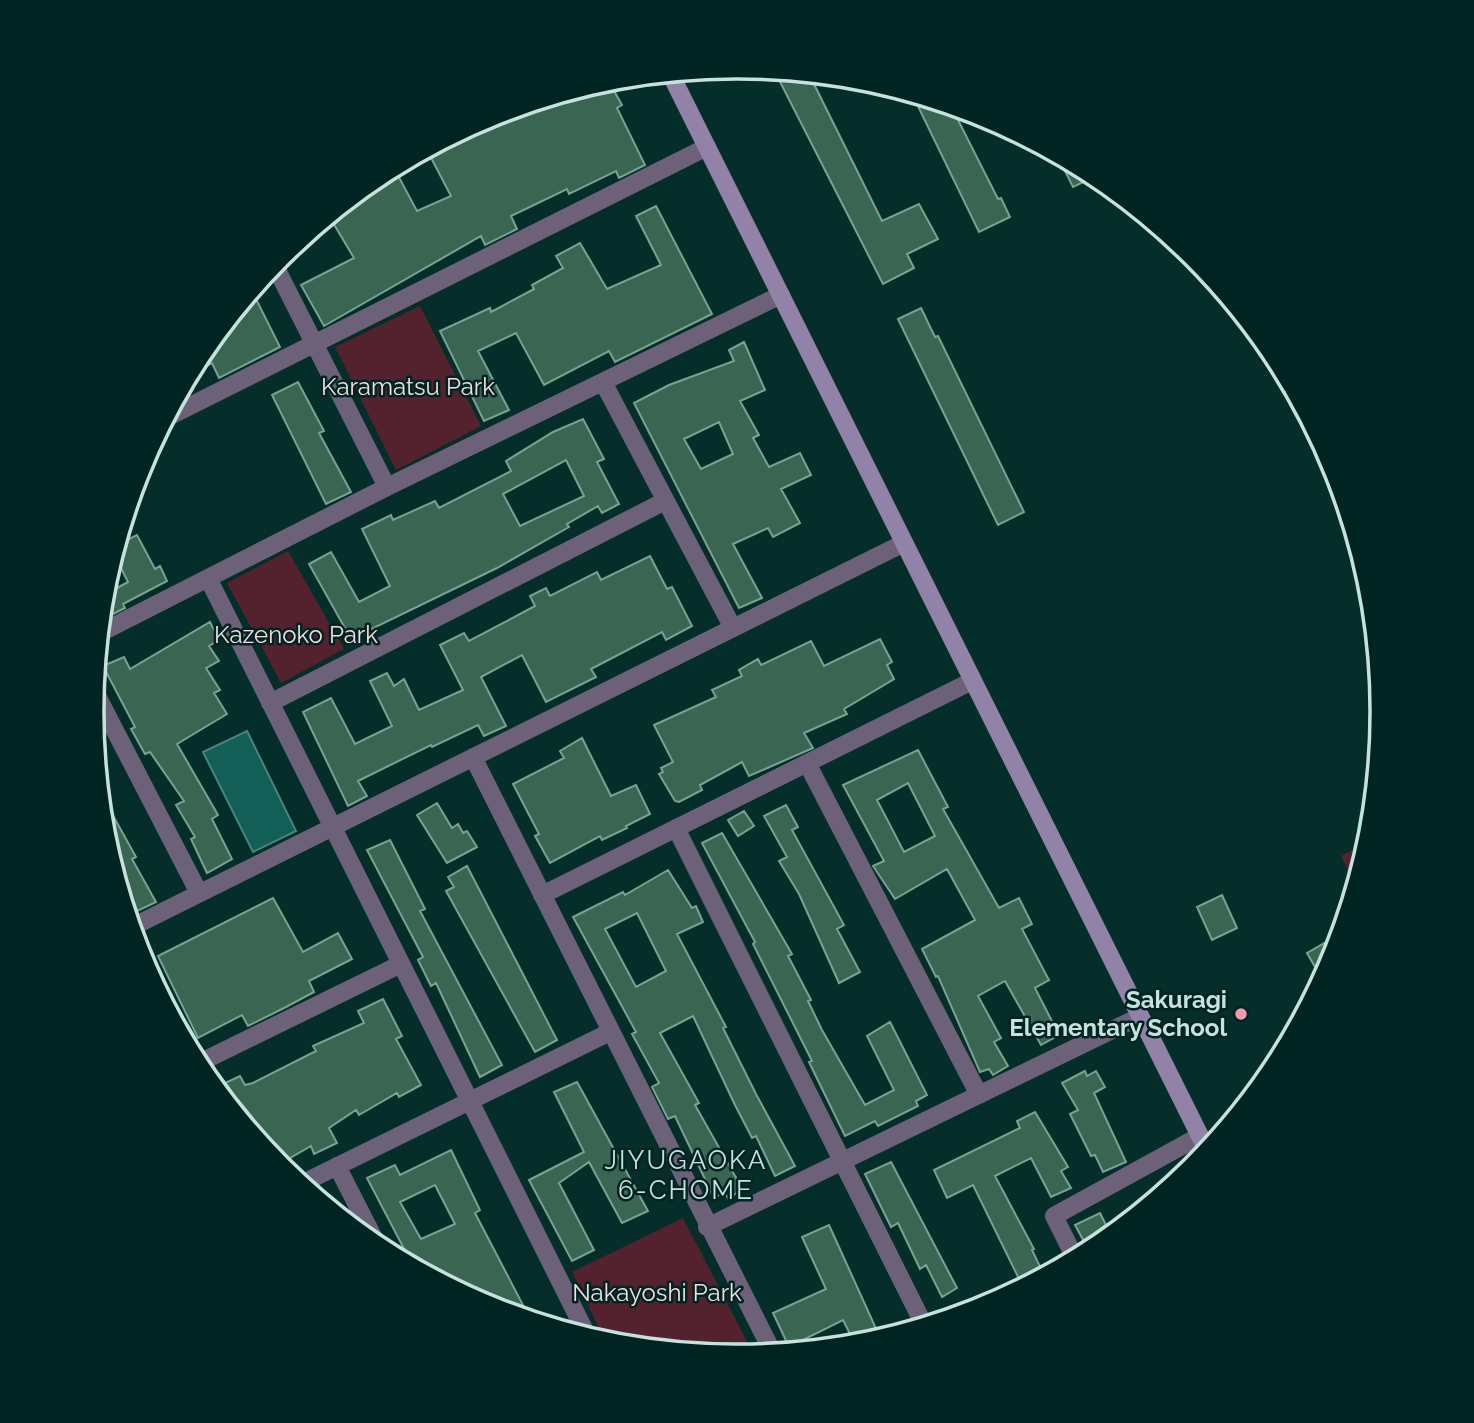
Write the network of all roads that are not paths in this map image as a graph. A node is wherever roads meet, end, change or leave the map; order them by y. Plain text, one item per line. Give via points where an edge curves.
1 (675, 82) edge
2 (707, 147) junction
3 (280, 275) edge
4 (781, 295) junction
5 (315, 344) junction
6 (603, 382) junction
7 (181, 411) edge
8 (387, 487) junction
9 (665, 501) junction
10 (904, 543) junction
11 (208, 578) junction
12 (110, 628) edge
13 (733, 628) junction
14 (972, 681) junction
15 (270, 703) junction
16 (104, 710) edge
17 (473, 757) junction
18 (807, 763) junction
19 (332, 827) junction
20 (676, 828) junction
21 (199, 893) junction
22 (542, 895) junction
23 (141, 923) edge
24 (401, 964) junction
25 (1139, 1017) junction
26 (610, 1031) junction
27 (208, 1058) edge
28 (979, 1095) junction
29 (469, 1101) junction
30 (1202, 1140) edge
31 (1195, 1147) edge
32 (842, 1161) junction
33 (337, 1166) junction
34 (311, 1179) edge
35 (367, 1224) edge
36 (707, 1227) junction
37 (1070, 1249) edge
38 (920, 1317) edge
39 (582, 1325) edge
40 (768, 1343) edge

1 - 2 street
2 - 4 street
2 - 5 street
3 - 5 street
4 - 6 street
4 - 10 street
5 - 7 street
5 - 8 street
6 - 8 street
6 - 9 street
8 - 11 street
9 - 13 street
9 - 15 street
10 - 13 street
10 - 14 street
11 - 12 street
11 - 15 street
13 - 17 street
14 - 18 street
14 - 25 street
15 - 19 street
16 - 21 street
17 - 19 street
17 - 22 street
18 - 20 street
18 - 28 street
19 - 21 street
19 - 24 street
20 - 22 street
20 - 32 street
21 - 23 street
22 - 26 street
24 - 27 street
24 - 29 street
25 - 28 street
25 - 30 street
26 - 29 street
26 - 36 street
28 - 32 street
29 - 33 street
29 - 39 street
31 - 37 street via 1054,1216
32 - 36 street
32 - 38 street
33 - 34 street
33 - 35 street
36 - 40 street

